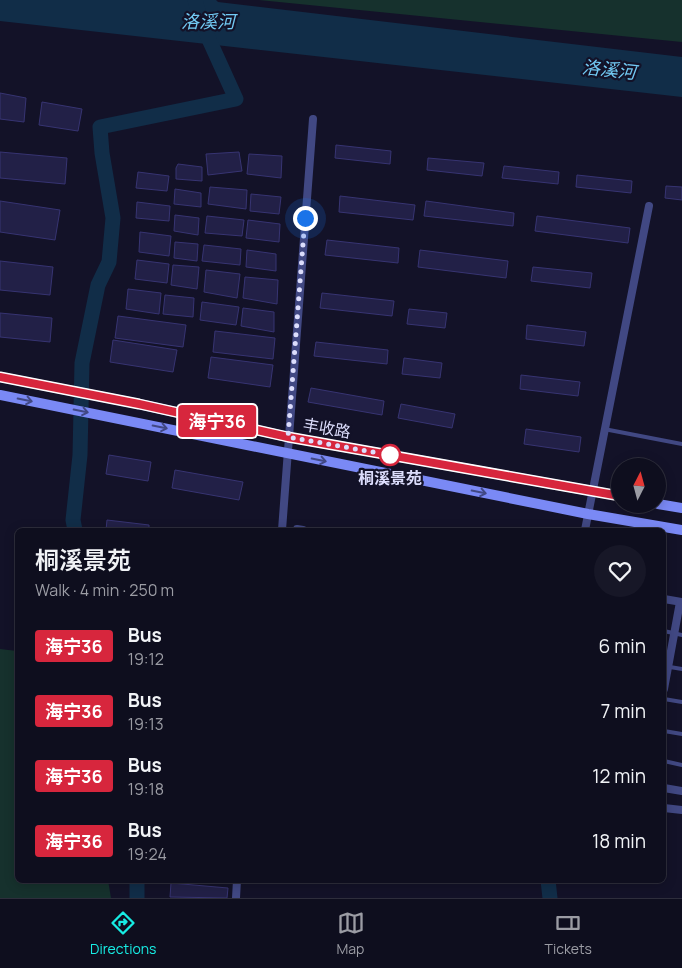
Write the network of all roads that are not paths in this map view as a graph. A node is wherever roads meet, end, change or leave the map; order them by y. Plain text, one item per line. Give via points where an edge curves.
1 (313, 119) dead end
2 (649, 206) dead end
3 (0, 377) edge
4 (0, 395) edge
5 (604, 429) junction
6 (288, 437) junction
7 (682, 444) edge
8 (287, 453) junction
9 (592, 491) junction
10 (611, 494) edge
11 (666, 505) edge
12 (682, 508) edge
13 (588, 514) junction
14 (282, 528) edge
15 (585, 528) edge
16 (682, 530) edge
17 (666, 599) edge
18 (681, 602) edge
19 (678, 634) edge
20 (666, 666) edge
21 (682, 669) edge
22 (666, 699) edge
23 (682, 702) edge
24 (666, 731) edge
25 (682, 734) edge
26 (666, 762) edge
27 (682, 765) edge
28 (666, 788) edge
29 (682, 791) edge
30 (666, 808) edge
31 (682, 810) edge
32 (237, 883) edge
33 (236, 898) edge

1 - 6 street
2 - 5 street
3 - 6 main road, 丰收路
4 -> 8 main road, 丰收路
5 - 7 lane
5 - 9 street
6 - 8 street
6 - 9 main road, 丰收路
8 -> 13 main road, 丰收路
8 - 14 street
9 - 10 main road, 丰收路
9 - 13 street
11 - 12 main road
13 - 15 street
13 - 16 main road, 丰收路
17 - 18 street
18 - 19 street
19 - 20 street
20 - 21 lane
22 - 23 lane
24 - 25 lane
26 - 27 lane
28 - 29 street
30 - 31 street
32 - 33 street

